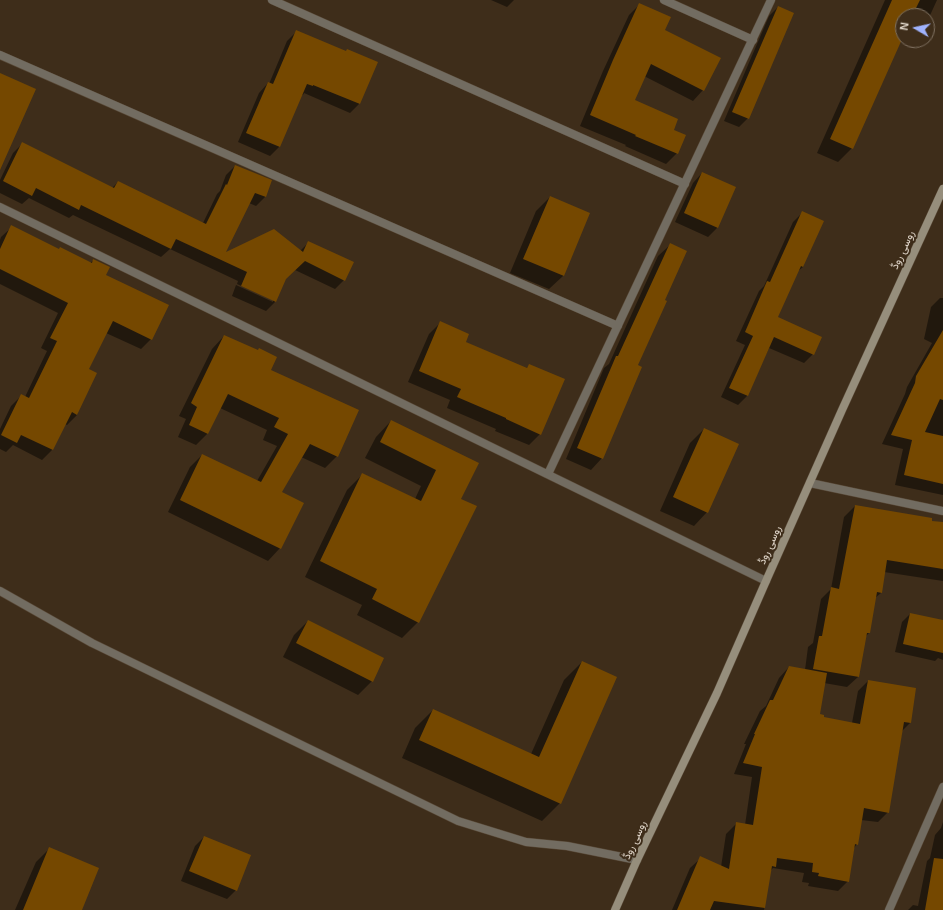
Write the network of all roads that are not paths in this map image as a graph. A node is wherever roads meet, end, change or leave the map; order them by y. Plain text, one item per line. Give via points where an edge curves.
1 (272, 0) edge
2 (664, 0) edge
3 (771, 0) edge
4 (753, 40) junction
5 (0, 55) edge
6 (685, 184) junction
7 (943, 189) edge
8 (0, 207) edge
9 (618, 326) junction
10 (548, 474) junction
11 (810, 483) junction
12 (943, 511) edge
13 (766, 581) junction
14 (0, 591) edge
15 (943, 787) edge
16 (637, 860) junction
17 (615, 910) edge
18 (889, 910) edge

1 - 6 street
2 - 4 street
3 - 4 street
4 - 6 street
5 - 9 street
6 - 9 street
7 - 11 main road, روسی روڈ
8 - 10 street
9 - 10 street
10 - 13 street
11 - 12 street
11 - 13 main road, روسی روڈ
13 - 16 main road, روسی روڈ via 717,693
14 - 16 street via 92,643 458,821 526,842 567,846
15 - 18 street
16 - 17 main road, روسی روڈ

